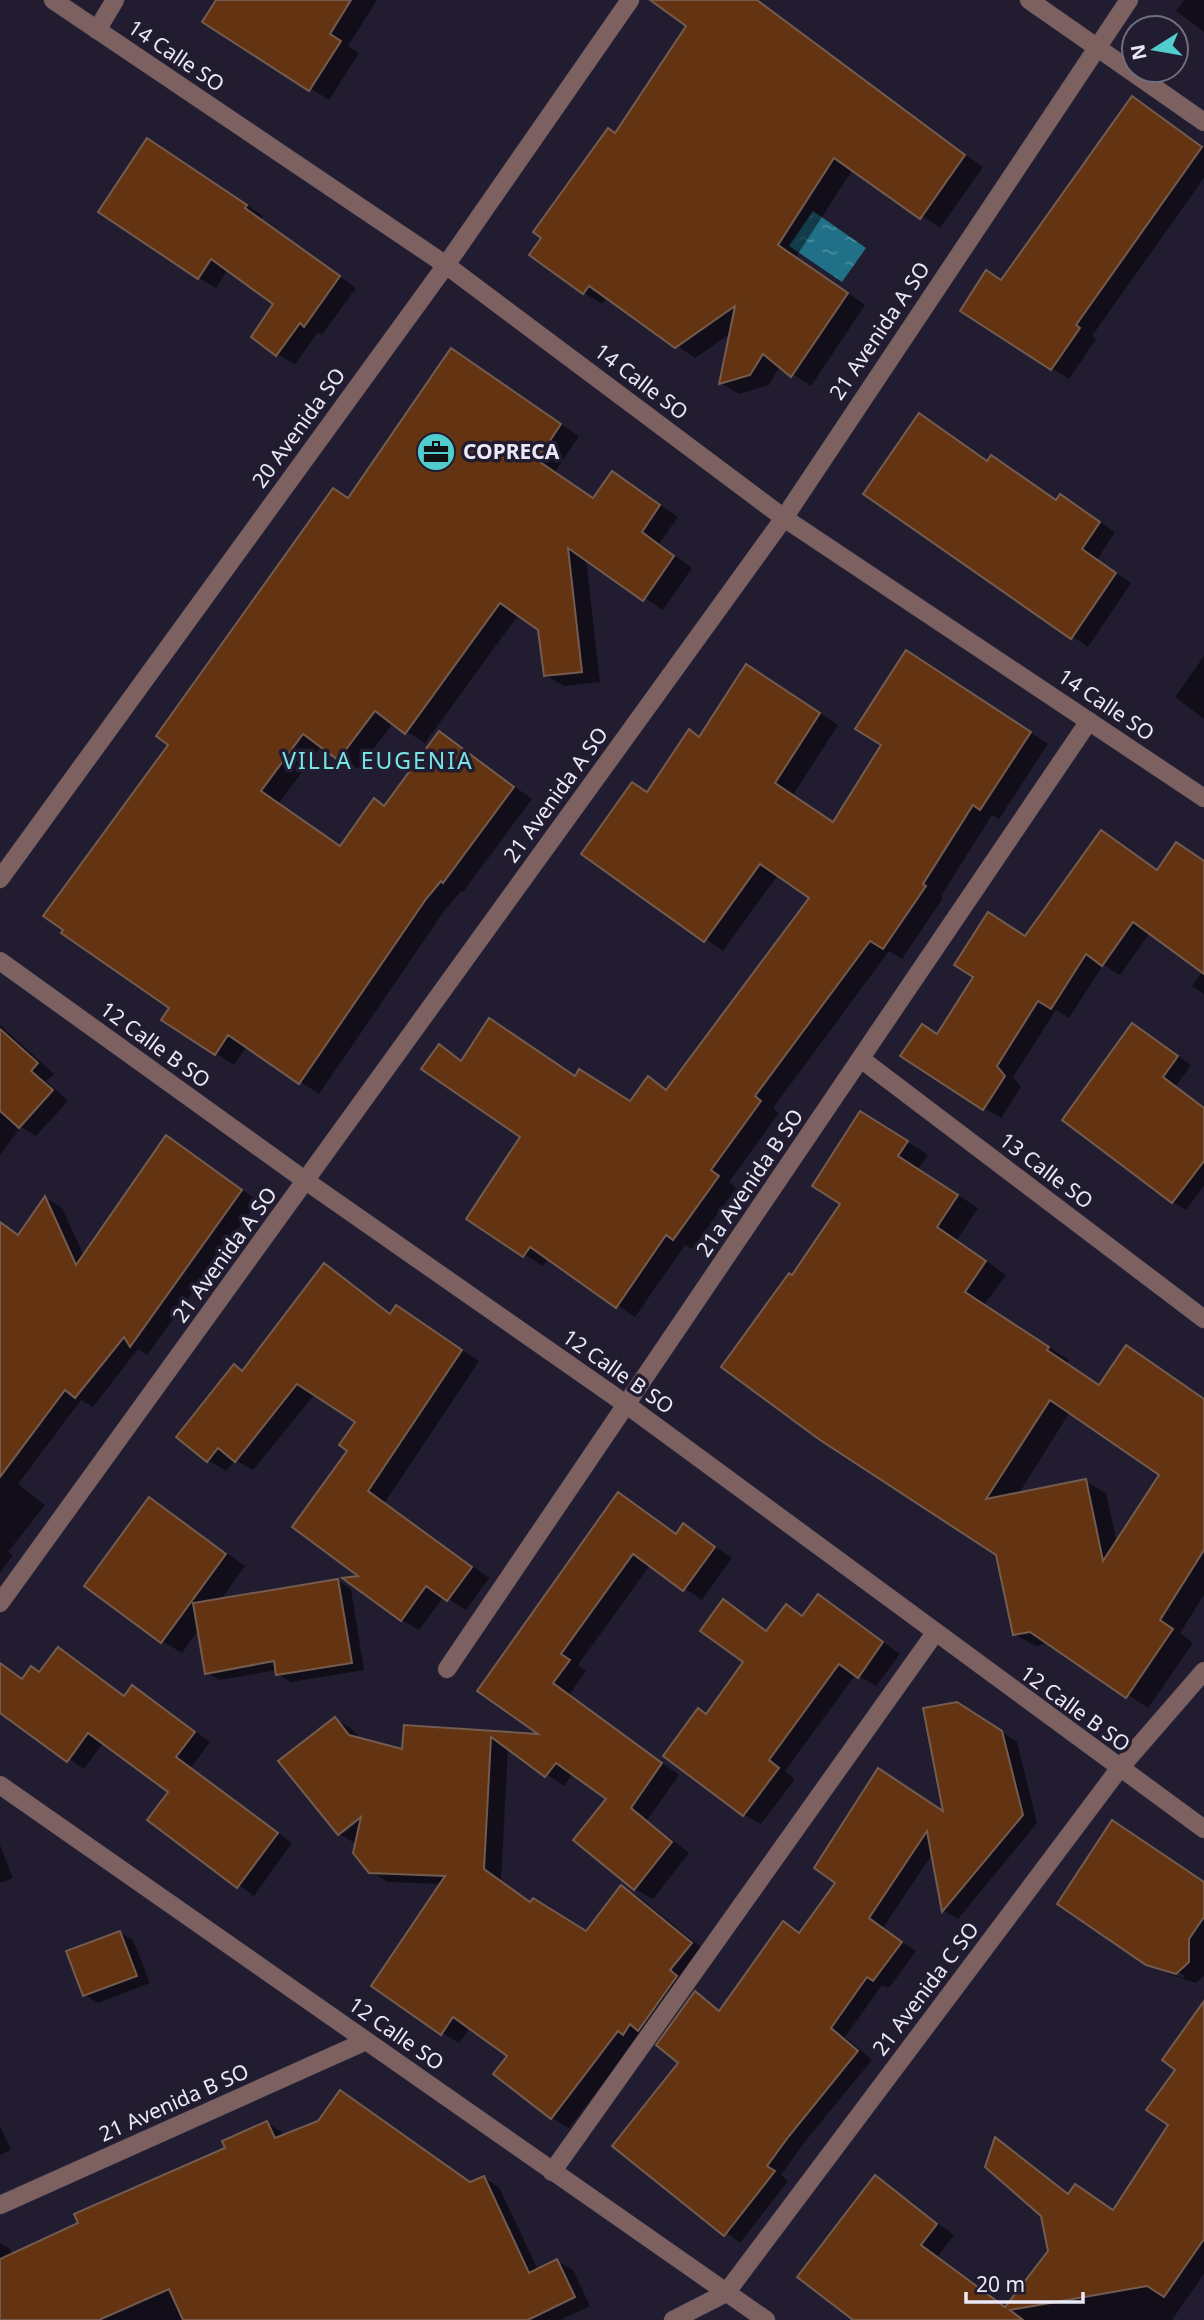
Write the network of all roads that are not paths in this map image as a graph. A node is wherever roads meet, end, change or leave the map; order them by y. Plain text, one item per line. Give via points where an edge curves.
1 (53, 0) edge
2 (115, 0) edge
3 (630, 0) edge
4 (1029, 0) edge
5 (1129, 0) edge
6 (97, 30) junction
7 (1096, 47) junction
8 (1204, 122) edge
9 (446, 265) junction
10 (784, 517) junction
11 (1089, 721) junction
12 (1204, 798) edge
13 (0, 879) edge
14 (0, 961) edge
15 (861, 1059) junction
16 (306, 1181) junction
17 (1204, 1319) edge
18 (626, 1405) junction
19 (0, 1602) edge
20 (935, 1633) junction
21 (447, 1669) dead end
22 (1204, 1671) edge
23 (1119, 1769) junction
24 (0, 1785) edge
25 (1204, 1829) edge
26 (366, 2041) junction
27 (552, 2172) junction
28 (0, 2205) edge
29 (726, 2292) junction
30 (673, 2320) edge
31 (766, 2320) edge

1 - 6 street, 14 Calle SO
2 - 6 street
3 - 9 street, 20 Avenida SO
4 - 7 street
5 - 7 street, 21 Avenida A SO
6 - 9 street, 14 Calle SO
7 - 8 street
7 - 10 street, 21 Avenida A SO
9 - 10 street, 14 Calle SO
9 - 13 street, 20 Avenida SO
10 - 11 street, 14 Calle SO
10 - 16 street, 21 Avenida A SO
11 - 12 street, 14 Calle SO
11 - 15 street, 21a Avenida B SO
14 - 16 street, 12 Calle B SO
15 - 17 street, 13 Calle SO
15 - 18 street, 21a Avenida B SO
16 - 18 street, 12 Calle B SO
16 - 19 street, 21 Avenida A SO
18 - 20 street, 12 Calle B SO
18 - 21 street, 21a Avenida B SO
20 - 23 street, 12 Calle B SO
20 - 27 street
22 - 23 street, 21 Avenida C SO
23 - 25 street, 12 Calle B SO
23 - 29 street, 21 Avenida C SO
24 - 26 street, 12 Calle SO
26 - 27 street, 12 Calle SO
26 - 28 street, 21 Avenida B SO
27 - 29 street, 12 Calle SO
29 - 30 street, 21 Avenida C SO
29 - 31 street, 12 Calle SO

